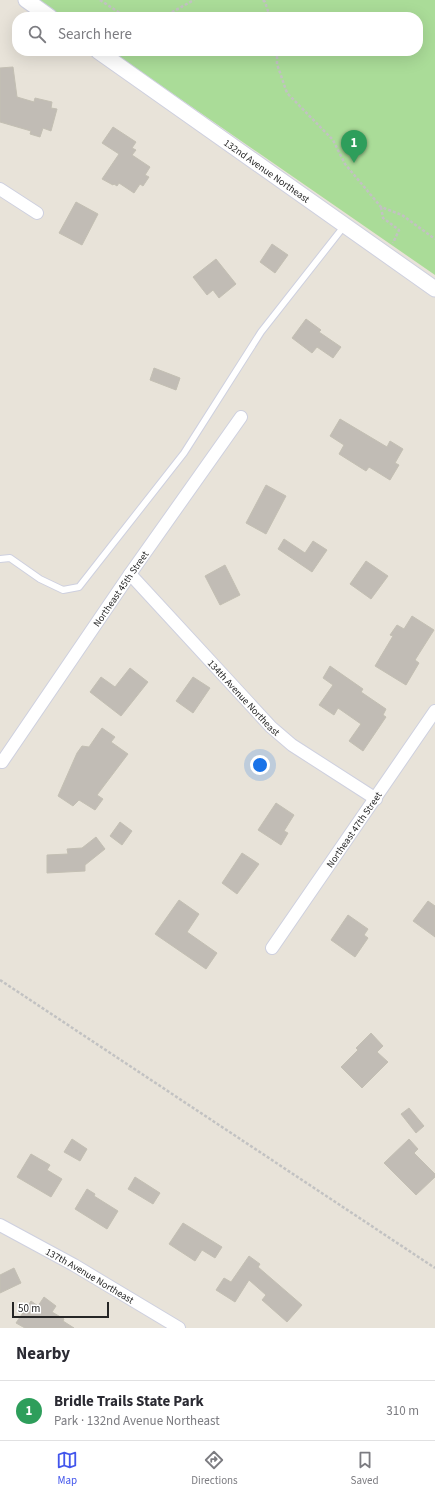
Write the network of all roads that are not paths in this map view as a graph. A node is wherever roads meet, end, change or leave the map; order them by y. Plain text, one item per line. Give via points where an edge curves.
1 (26, 0) edge
2 (43, 12) edge
3 (105, 56) edge
4 (0, 189) edge
5 (37, 214) dead end
6 (345, 225) junction
7 (435, 290) edge
8 (241, 417) dead end
9 (0, 560) edge
10 (130, 574) junction
11 (435, 711) edge
12 (2, 762) dead end
13 (376, 799) junction
14 (272, 948) dead end
15 (0, 1225) edge
16 (179, 1328) edge

1 - 2 street
3 - 6 street, 132nd Avenue Northeast
4 - 5 street
6 - 7 street, 132nd Avenue Northeast
6 - 9 lane via 261,332 184,453 79,587 63,590 40,579 10,558
8 - 10 street, Northeast 45th Street
10 - 12 street, Northeast 45th Street
10 - 13 street, 134th Avenue Northeast via 271,727 292,745
11 - 13 street, Northeast 47th Street
13 - 14 street, Northeast 47th Street
15 - 16 street, 137th Avenue Northeast via 74,1265

